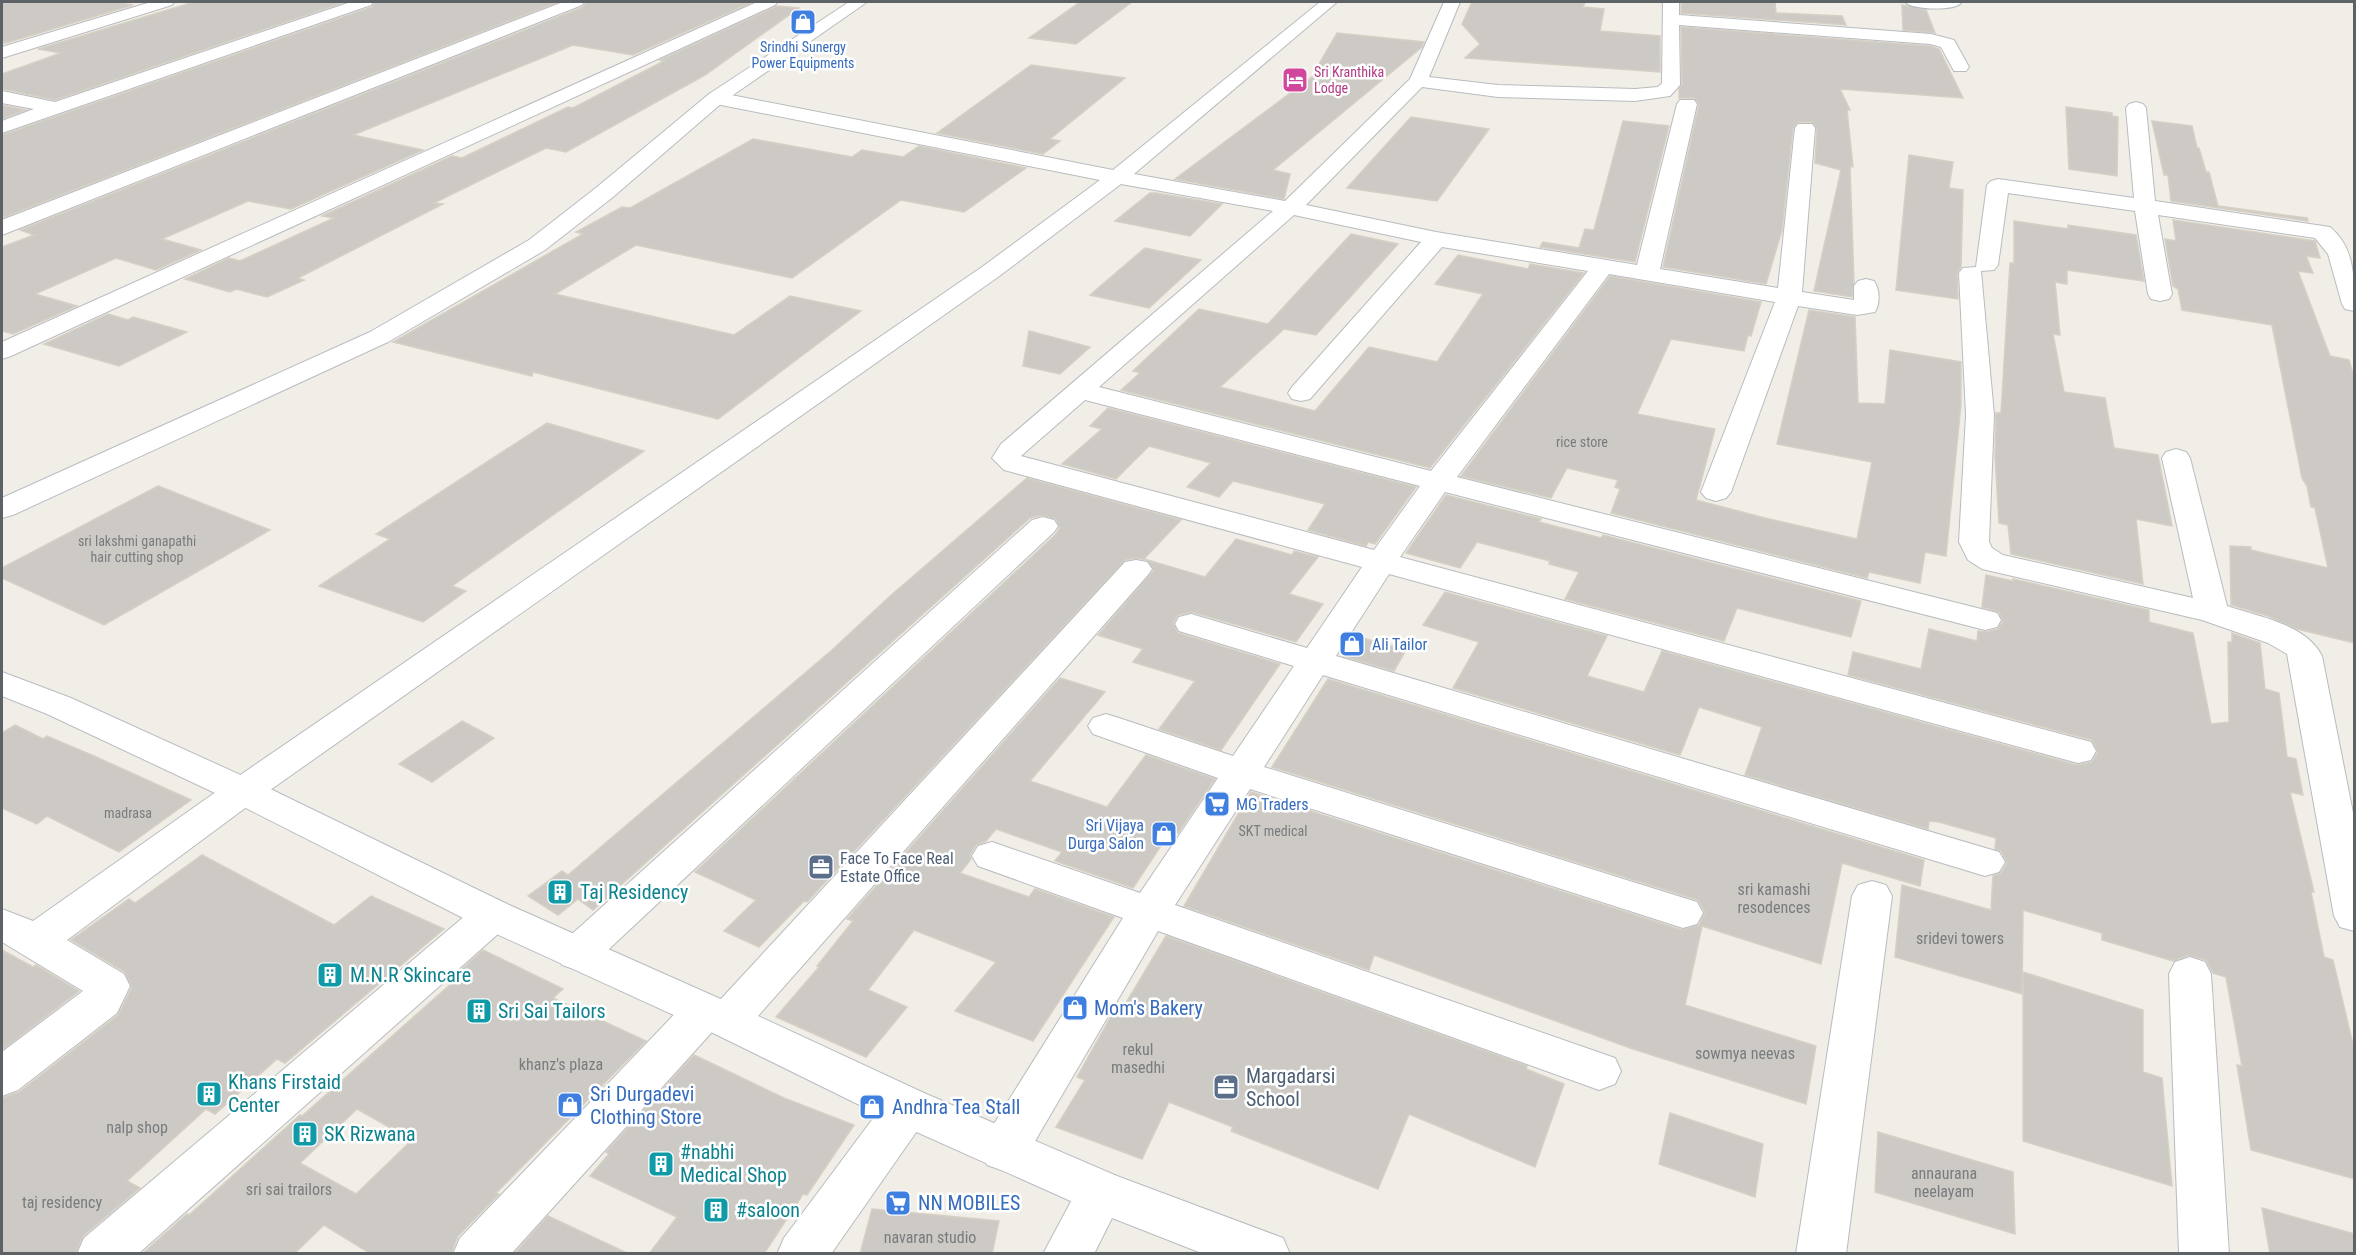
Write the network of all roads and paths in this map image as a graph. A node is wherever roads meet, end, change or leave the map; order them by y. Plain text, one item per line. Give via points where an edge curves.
1 (166, 2) edge
2 (365, 2) edge
3 (576, 2) edge
4 (769, 2) edge
5 (859, 2) edge
6 (1329, 2) edge
7 (1452, 2) edge
8 (1913, 2) edge
9 (1953, 3) edge
10 (1671, 10) edge
11 (2, 53) edge
12 (1960, 67) dead end
13 (1418, 81) junction
14 (2, 97) edge
15 (716, 98) junction
16 (1687, 104) dead end
17 (55, 108) junction
18 (2136, 108) dead end
19 (2, 127) edge
20 (1805, 128) dead end
21 (1117, 177) junction
22 (2145, 205) junction
23 (1290, 208) junction
24 (2, 228) edge
25 (1436, 239) junction
26 (1603, 267) junction
27 (1647, 274) junction
28 (1866, 286) dead end
29 (2160, 294) dead end
30 (1789, 297) junction
31 (2355, 304) edge
32 (2, 351) edge
33 (1081, 391) junction
34 (1301, 393) dead end
35 (2176, 458) dead end
36 (1438, 482) junction
37 (1716, 492) dead end
38 (2, 509) edge
39 (1043, 526) dead end
40 (1381, 562) junction
41 (1136, 568) dead end
42 (2212, 612) junction
43 (1985, 620) dead end
44 (1191, 624) dead end
45 (1312, 662) junction
46 (2, 683) edge
47 (1106, 726) dead end
48 (2078, 751) dead end
49 (1242, 773) junction
50 (243, 791) junction
51 (992, 856) dead end
52 (1985, 862) dead end
53 (1872, 896) dead end
54 (1148, 913) junction
55 (1683, 913) dead end
56 (493, 915) junction
57 (2355, 916) edge
58 (18, 932) edge
59 (577, 954) junction
60 (2190, 974) dead end
61 (716, 1016) junction
62 (1599, 1071) dead end
63 (2, 1077) edge
64 (908, 1107) junction
65 (1005, 1150) junction
66 (1101, 1192) junction
67 (102, 1254) edge
68 (478, 1254) edge
69 (802, 1254) edge
70 (1068, 1254) edge
71 (1265, 1254) edge
72 (1821, 1254) edge
73 (2204, 1254) edge

1 - 11 street
2 - 17 street
3 - 24 street
4 - 32 street
5 - 15 street
6 - 21 street
7 - 13 street
8 - 9 street
10 - 12 street via 1931,39 1948,44
10 - 13 street via 1671,85 1663,92 1635,95 1498,91
13 - 23 street
14 - 17 street
15 - 21 street
15 - 38 street via 537,245 380,337
16 - 27 street
17 - 19 street
18 - 22 street
20 - 30 street
21 - 23 street
21 - 50 street via 990,273
22 - 29 street
22 - 31 street via 2322,232 2336,244
22 - 42 street via 1998,185 1978,269 1980,415 1974,542 1979,553 1994,562
23 - 25 street
23 - 33 street
25 - 26 street
25 - 34 street
26 - 27 street
26 - 36 street
27 - 30 street
28 - 30 street via 1864,308
30 - 37 street
33 - 36 street
33 - 40 street via 1006,458 1014,464
35 - 42 street
36 - 40 street
36 - 43 street
39 - 59 street
40 - 45 street
40 - 48 street
41 - 61 street
42 - 57 street via 2280,636 2301,648 2306,656
44 - 45 street
45 - 49 street
45 - 52 street
46 - 50 street
47 - 49 street
49 - 54 street
49 - 55 street
50 - 56 street
50 - 58 street
51 - 54 street
53 - 72 street
54 - 62 street
54 - 65 street
56 - 59 street
56 - 67 street
58 - 63 street via 109,986 102,1001
59 - 61 street
60 - 73 street
61 - 64 street
61 - 68 street
64 - 65 street
64 - 69 street
65 - 66 street
66 - 70 street
66 - 71 street

